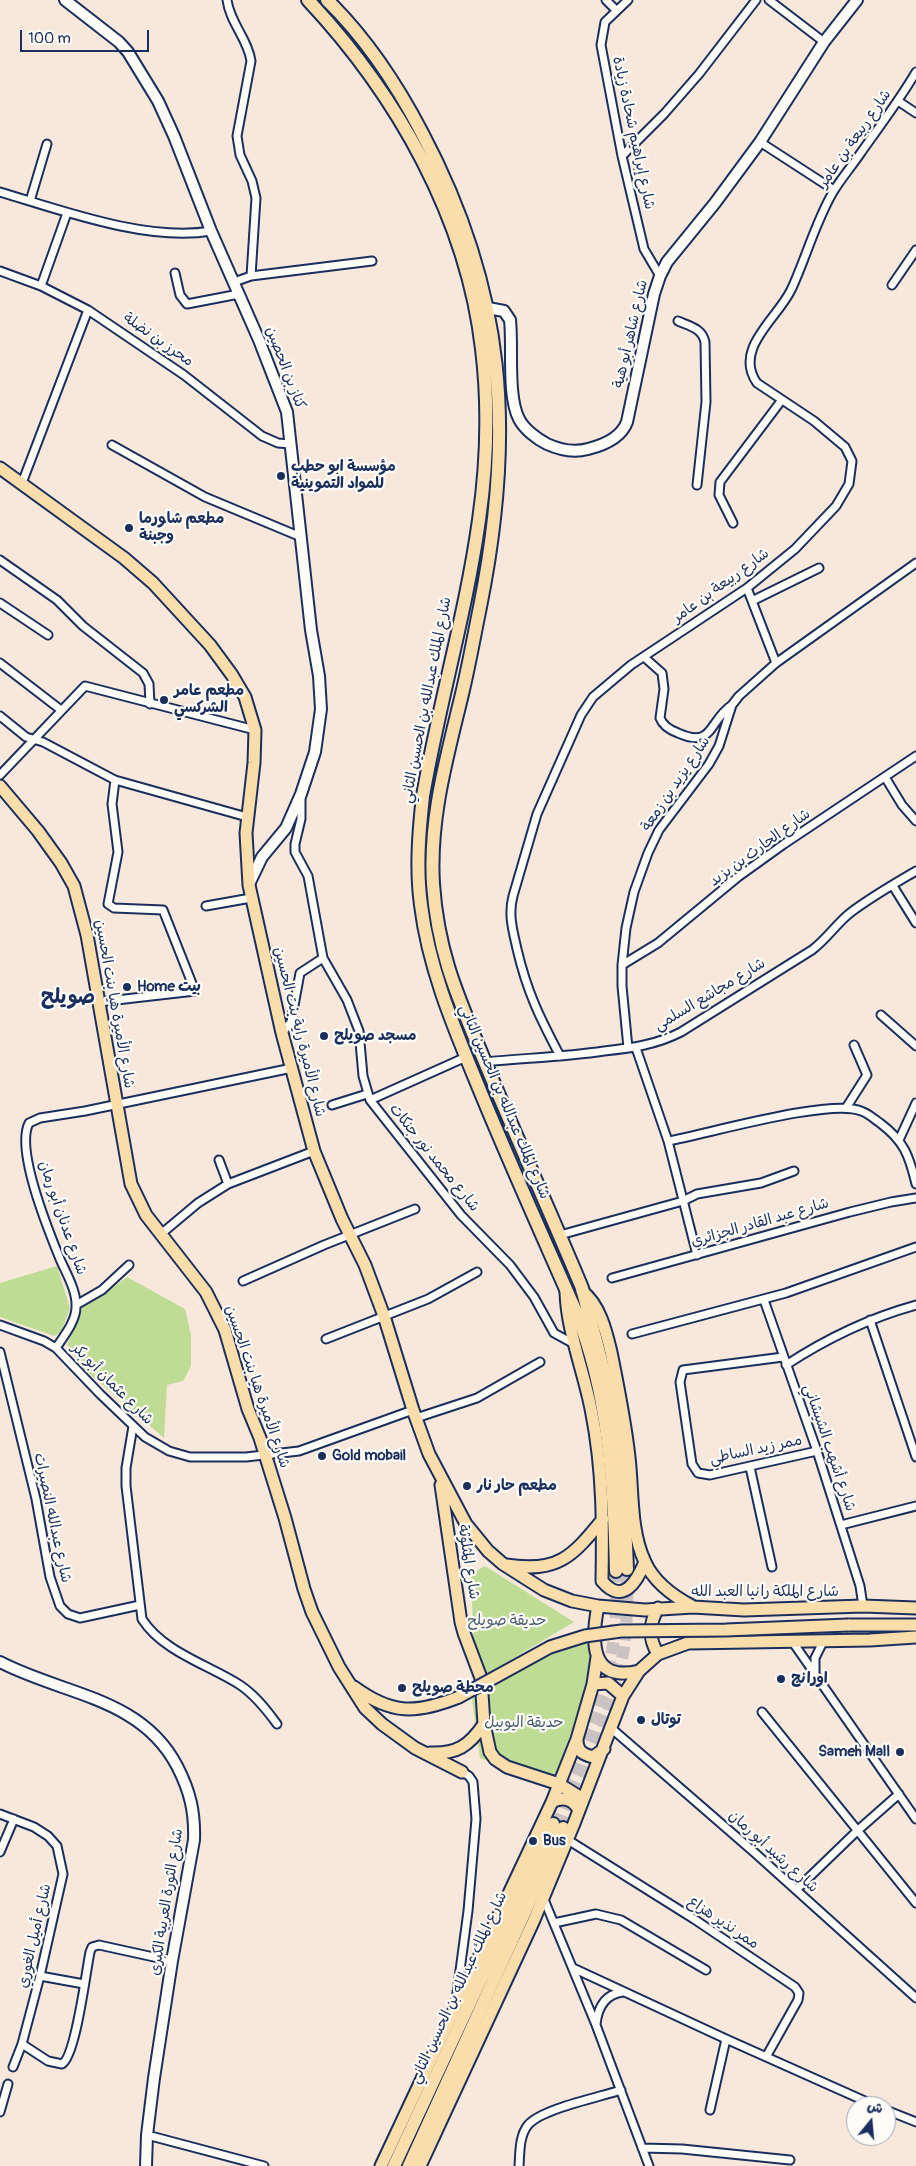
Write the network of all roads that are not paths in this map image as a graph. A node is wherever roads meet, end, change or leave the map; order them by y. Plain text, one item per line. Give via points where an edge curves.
1 (65, 0) edge
2 (227, 0) edge
3 (308, 0) edge
4 (327, 0) edge
5 (606, 0) edge
6 (628, 0) edge
7 (756, 0) edge
8 (769, 0) edge
9 (857, 0) edge
10 (616, 10) junction
11 (824, 42) junction
12 (916, 72) edge
13 (898, 101) junction
14 (916, 113) edge
15 (760, 142) junction
16 (47, 144) dead end
17 (622, 156) junction
18 (834, 190) junction
19 (0, 192) edge
20 (30, 201) junction
21 (67, 213) junction
22 (210, 232) junction
23 (916, 250) edge
24 (372, 261) dead end
25 (0, 271) edge
26 (175, 272) dead end
27 (251, 276) junction
28 (660, 276) junction
29 (234, 282) junction
30 (892, 284) dead end
31 (41, 286) junction
32 (239, 294) junction
33 (488, 308) junction
34 (88, 310) junction
35 (678, 321) dead end
36 (781, 401) junction
37 (291, 444) junction
38 (112, 445) dead end
39 (0, 468) edge
40 (22, 483) junction
41 (697, 485) dead end
42 (734, 523) dead end
43 (300, 537) junction
44 (0, 560) edge
45 (916, 563) edge
46 (819, 568) dead end
47 (747, 588) junction
48 (752, 601) junction
49 (0, 603) edge
50 (48, 635) dead end
51 (644, 656) junction
52 (0, 663) edge
53 (776, 664) junction
54 (150, 704) junction
55 (732, 705) junction
56 (61, 710) junction
57 (0, 716) edge
58 (254, 730) junction
59 (36, 740) junction
60 (916, 756) edge
61 (0, 775) edge
62 (886, 777) junction
63 (115, 780) junction
64 (0, 786) edge
65 (301, 794) junction
66 (246, 817) junction
67 (916, 822) edge
68 (246, 849) junction
69 (268, 849) junction
70 (916, 871) edge
71 (249, 885) junction
72 (892, 886) junction
73 (251, 898) junction
74 (206, 906) dead end
75 (916, 923) edge
76 (323, 958) junction
77 (622, 965) junction
78 (99, 1002) junction
79 (881, 1015) dead end
80 (282, 1034) junction
81 (854, 1045) dead end
82 (916, 1046) edge
83 (632, 1048) junction
84 (560, 1056) junction
85 (466, 1057) junction
86 (485, 1062) junction
87 (292, 1068) junction
88 (369, 1097) junction
89 (916, 1103) edge
90 (117, 1104) junction
91 (332, 1105) dead end
92 (846, 1108) junction
93 (899, 1140) junction
94 (668, 1141) junction
95 (314, 1150) junction
96 (219, 1160) dead end
97 (794, 1171) dead end
98 (228, 1184) junction
99 (916, 1184) edge
100 (916, 1198) edge
101 (683, 1201) junction
102 (415, 1209) dead end
103 (160, 1234) junction
104 (351, 1235) junction
105 (560, 1235) junction
106 (916, 1247) edge
107 (697, 1255) junction
108 (129, 1265) dead end
109 (477, 1272) dead end
110 (612, 1278) dead end
111 (243, 1281) dead end
112 (566, 1289) junction
113 (582, 1291) junction
114 (764, 1300) junction
115 (76, 1305) junction
116 (916, 1305) edge
117 (384, 1316) junction
118 (870, 1320) junction
119 (0, 1325) edge
120 (632, 1334) dead end
121 (326, 1339) dead end
122 (576, 1346) junction
123 (56, 1348) junction
124 (0, 1352) edge
125 (783, 1357) junction
126 (540, 1362) dead end
127 (786, 1365) junction
128 (414, 1414) junction
129 (132, 1426) junction
130 (817, 1451) junction
131 (265, 1456) junction
132 (916, 1457) edge
133 (750, 1467) junction
134 (440, 1476) junction
135 (916, 1506) edge
136 (603, 1519) junction
137 (840, 1525) junction
138 (645, 1562) junction
139 (503, 1564) junction
140 (772, 1567) dead end
141 (140, 1605) junction
142 (598, 1606) junction
143 (693, 1606) junction
144 (863, 1606) junction
145 (658, 1608) junction
146 (916, 1608) edge
147 (645, 1610) joint
148 (916, 1625) edge
149 (916, 1638) edge
150 (792, 1640) junction
151 (824, 1640) junction
152 (658, 1654) junction
153 (597, 1657) junction
154 (0, 1662) edge
155 (639, 1671) junction
156 (815, 1672) junction
157 (348, 1683) junction
158 (593, 1684) junction
159 (623, 1696) junction
160 (762, 1712) dead end
161 (277, 1724) dead end
162 (484, 1724) junction
163 (611, 1728) junction
164 (577, 1739) junction
165 (604, 1749) junction
166 (425, 1753) junction
167 (462, 1772) joint
168 (560, 1784) junction
169 (899, 1794) junction
170 (583, 1799) junction
171 (552, 1802) junction
172 (579, 1810) junction
173 (0, 1814) edge
174 (14, 1819) junction
175 (916, 1819) edge
176 (561, 1831) junction
177 (857, 1831) junction
178 (0, 1852) edge
179 (796, 1890) junction
180 (543, 1897) junction
181 (916, 1903) edge
182 (554, 1923) junction
183 (172, 1961) junction
184 (573, 1968) junction
185 (706, 1970) dead end
186 (40, 1976) junction
187 (84, 1984) junction
188 (623, 1992) junction
189 (916, 1998) edge
190 (454, 2009) junction
191 (596, 2024) junction
192 (726, 2039) junction
193 (22, 2044) junction
194 (766, 2057) junction
195 (13, 2067) dead end
196 (8, 2084) dead end
197 (621, 2090) junction
198 (854, 2096) edge
199 (710, 2110) dead end
200 (0, 2112) edge
201 (896, 2114) edge
202 (916, 2122) edge
203 (147, 2136) junction
204 (642, 2148) junction
205 (790, 2160) dead end
206 (146, 2166) edge
207 (264, 2166) edge
208 (381, 2166) edge
209 (394, 2166) edge
210 (410, 2166) edge
211 (420, 2166) edge
212 (520, 2166) edge
213 (649, 2166) edge

1 - 22 street, كناز بن الحصين via 128,52 166,117
2 - 27 street via 251,61 236,136 256,198
3 - 85 highway, شارع الملك عبدالله بن الحسين الثاني via 364,65 432,179 462,256 482,349 486,415 479,517 460,623 427,772 419,859 420,905 431,958
4 - 33 highway, شارع الملك عبدالله بن الحسين الثاني via 376,58 413,116 441,169 470,241
5 - 10 street
6 - 10 street, شارع إبراهيم شحادة زيادة
7 - 17 street via 699,74
8 - 11 street
9 - 11 street, شارع شاهر أبو هية
10 - 17 street, شارع إبراهيم شحادة زيادة via 602,29 601,45
11 - 15 street, شارع شاهر أبو هية
12 - 13 street, شارع ربيعة بن عامر
13 - 14 street
13 - 18 street, شارع ربيعة بن عامر
15 - 18 street
15 - 28 street, شارع شاهر أبو هية via 716,203 674,253
16 - 20 street
17 - 28 street, شارع إبراهيم شحادة زيادة via 644,249
18 - 36 street, شارع ربيعة بن عامر via 811,236 790,291 754,342 751,352 752,375
19 - 20 street
20 - 21 street
21 - 22 street via 153,231
21 - 31 street
22 - 29 street, كناز بن الحصين
23 - 30 street
24 - 27 street
25 - 31 street, محرز بن نضلة
26 - 32 street via 180,295 187,304
27 - 29 street
28 - 33 street, شارع شاهر أبو هية via 624,428 608,442 584,450 563,450 544,442 519,420 513,400 510,320 504,311
29 - 32 street, كناز بن الحصين
31 - 34 street, محرز بن نضلة
32 - 37 street, كناز بن الحصين via 282,397
33 - 86 highway, شارع الملك عبدالله بن الحسين الثاني via 496,356 500,425 495,521 463,691 441,780 433,857 440,941 459,1001
34 - 37 street, محرز بن نضلة via 184,375 262,436
34 - 40 street
35 - 41 street via 699,330 705,342 706,402
36 - 42 street via 719,485 719,496
36 - 47 street, شارع ربيعة بن عامر via 814,421 845,447 852,461 851,475 836,506 818,526
37 - 43 street, كناز بن الحصين
38 - 43 street via 205,497
39 - 40 main road, شارع الأميرة راية بنت الحسين
40 - 58 main road, شارع الأميرة راية بنت الحسين via 124,558 166,595 240,686 250,709
43 - 65 street, كناز بن الحصين via 322,701 315,752
44 - 54 street via 56,600 82,626 143,673 149,684
45 - 53 street, شارع يزيد بن زمعة
46 - 48 street
47 - 48 street
47 - 51 street, شارع ربيعة بن عامر
48 - 53 street
49 - 50 street
51 - 55 street via 662,673 664,689 660,718 667,728 688,737 705,737 719,716
51 - 84 street, شارع ربيعة بن عامر via 598,691 580,715 537,814 511,903 511,922 528,991
52 - 56 street
53 - 55 street, شارع يزيد بن زمعة
54 - 56 street via 88,686 83,687
54 - 58 street
55 - 77 street, شارع يزيد بن زمعة via 724,736 714,756 659,830 648,852 630,907
56 - 59 street
57 - 59 street via 26,737
58 - 66 main road, شارع الأميرة راية بنت الحسين via 254,763
59 - 61 street
59 - 63 street
60 - 62 street, شارع الحارث بن يزيد
62 - 67 street
62 - 77 street, شارع الحارث بن يزيد via 784,844 658,943
63 - 66 street
63 - 78 street via 112,804 118,852 108,904 114,908 162,910 195,991
64 - 78 main road, شارع الأميرة هيا بنت الحسين via 38,831 74,886 86,929
65 - 69 street, كناز بن الحصين via 286,828
65 - 76 street, شارع محمد نور جنكات via 301,819 295,852 308,876
66 - 68 main road, شارع الأميرة راية بنت الحسين
68 - 69 street
68 - 71 main road, شارع الأميرة راية بنت الحسين
69 - 71 street, كناز بن الحصين via 256,866
70 - 72 street, شارع مجاشع السلمي
71 - 73 main road, شارع الأميرة راية بنت الحسين
72 - 75 street
72 - 83 street, شارع مجاشع السلمي via 852,911 827,939 672,1037
73 - 74 street
73 - 80 main road, شارع الأميرة راية بنت الحسين
76 - 80 street via 300,974 291,1022
76 - 88 street, شارع محمد نور جنكات via 347,1000 359,1031
77 - 83 street, شارع يزيد بن زمعة via 622,986
78 - 90 main road, شارع الأميرة هيا بنت الحسين
79 - 82 street
80 - 87 main road, شارع الأميرة راية بنت الحسين
81 - 92 street via 867,1075
83 - 84 street, شارع مجاشع السلمي
83 - 94 street, شارع يزيد بن زمعة
84 - 86 street, شارع مجاشع السلمي
85 - 88 street
85 - 112 highway, شارع الملك عبدالله بن الحسين الثاني
86 - 105 highway, شارع الملك عبدالله بن الحسين الثاني
87 - 90 street, شارع عدنان أبو رمان
87 - 95 main road, شارع الأميرة راية بنت الحسين
88 - 91 street
88 - 122 street, شارع محمد نور جنكات via 461,1216 510,1265 534,1297 554,1333
89 - 93 street
90 - 103 main road, شارع الأميرة هيا بنت الحسين via 131,1184 140,1205
90 - 115 street, شارع عدنان أبو رمان via 32,1120 26,1128 26,1148 35,1190
92 - 93 street via 862,1111
92 - 94 street via 812,1110
93 - 99 street
94 - 101 street, شارع يزيد بن زمعة
95 - 98 street
95 - 104 main road, شارع الأميرة راية بنت الحسين
96 - 98 street
97 - 101 street via 761,1183 697,1194
98 - 103 street
100 - 107 street, شارع عبد القادر الجزائري via 874,1206
101 - 105 street
101 - 107 street, شارع يزيد بن زمعة
102 - 104 street
103 - 131 main road, شارع الأميرة هيا بنت الحسين via 196,1276 216,1310
104 - 111 street
104 - 117 main road, شارع الأميرة راية بنت الحسين
105 - 113 highway, شارع الملك عبدالله بن الحسين الثاني
106 - 114 street
107 - 110 street, شارع عبد القادر الجزائري
108 - 115 street via 102,1290
109 - 117 street via 428,1299
112 - 113 highway, شارع الملك عبدالله بن الحسين الثاني via 587,1340 600,1394 622,1570 622,1472 617,1432 600,1351
112 - 122 main road via 567,1315
113 - 138 main road via 595,1305 611,1356 624,1412 632,1503 638,1542
114 - 120 street
114 - 125 street, شارع أشهب الشيشاني
115 - 123 street via 69,1328
116 - 118 street
117 - 121 street
117 - 128 main road, شارع الأميرة راية بنت الحسين
118 - 127 street via 826,1340
118 - 132 street
119 - 123 street, شارع عثمان أبو بكر
122 - 136 main road via 596,1433
123 - 129 street, شارع عثمان أبو بكر
124 - 141 street, شارع عبدالله النصيرات via 36,1499 50,1577 60,1606 68,1614 80,1618
125 - 127 street, شارع أشهب الشيشاني
125 - 133 street, ممر زيد الساطي via 687,1369 681,1373 692,1464 698,1474 710,1475
126 - 128 street, شارع عثمان أبو بكر via 477,1398
127 - 130 street, شارع أشهب الشيشاني
128 - 131 street, شارع عثمان أبو بكر via 299,1451
128 - 134 main road, شارع الأميرة راية بنت الحسين
129 - 131 street, شارع عثمان أبو بكر via 156,1445 178,1455
129 - 141 street via 126,1486
130 - 133 street, ممر زيد الساطي
130 - 137 street, شارع أشهب الشيشاني
131 - 157 main road, شارع الأميرة هيا بنت الحسين via 312,1612
133 - 140 street
134 - 139 main road, شارع الأميرة راية بنت الحسين via 466,1524
134 - 162 main road, شارع المثلوثة via 464,1633 481,1678
135 - 137 street
136 - 138 main road via 602,1581 606,1586 617,1591 628,1588 637,1580
136 - 139 main road via 582,1545 557,1563 527,1568
137 - 144 street, شارع أشهب الشيشاني via 860,1586
138 - 143 main road via 666,1588
139 - 142 main road, شارع الأميرة راية بنت الحسين via 544,1590 572,1601
141 - 161 street via 142,1619 157,1636 246,1690
142 - 147 main road, شارع الأميرة راية بنت الحسين
142 - 153 main road via 594,1629
143 - 144 main road, شارع الملكة رانيا العبد الله via 772,1610
143 - 145 main road, شارع الملكة رانيا العبد الله
144 - 146 main road, شارع الملكة رانيا العبد الله
145 - 147 main road, شارع الملكة رانيا العبد الله
145 - 152 main road via 650,1630
148 - 157 main road, bridge via 622,1631 585,1636 550,1647 437,1706 418,1709 380,1704
149 - 151 main road
150 - 151 main road
150 - 152 main road via 688,1643
150 - 156 street
151 - 156 street via 816,1658
152 - 155 main road
153 - 155 main road via 613,1673
153 - 158 main road
154 - 183 street, شارع الثورة العربية الكبرى via 127,1713 151,1731 172,1756 186,1782 195,1822
155 - 159 main road
156 - 169 street
157 - 166 main road, شارع الأميرة هيا بنت الحسين via 372,1715
158 - 159 main road via 608,1683
158 - 164 main road
159 - 163 main road
160 - 177 street
162 - 166 main road via 456,1752
162 - 168 main road, شارع المثلوثة via 490,1752 499,1763
163 - 165 main road
163 - 179 street, شارع رشيد أبو رمان
164 - 165 main road via 577,1748 586,1755 593,1757
164 - 168 main road
165 - 170 main road
166 - 167 main road, شارع الأميرة هيا بنت الحسين
167 - 190 street via 473,1782 476,1819 468,1911
168 - 170 main road, شارع المثلوثة
168 - 171 main road
169 - 175 street
169 - 177 street
170 - 172 main road
171 - 172 main road via 565,1798 574,1802
171 - 190 main road
172 - 176 main road
173 - 174 street, شارع أميل الغوري
174 - 178 street
174 - 186 street, شارع أميل الغوري via 48,1836 61,1857 61,1889
176 - 180 main road
176 - 194 street, ممر نذير هزاع via 795,1987 799,1993 798,2000
176 - 209 highway, شارع الملك عبدالله بن الحسين الثاني
176 - 210 highway, شارع الملك عبدالله بن الحسين الثاني
177 - 179 street
177 - 181 street
179 - 189 street, شارع رشيد أبو رمان
180 - 182 street
180 - 211 main road
182 - 184 street
182 - 185 street via 596,1914 621,1920
183 - 187 street via 95,1945 90,1952
183 - 203 street, شارع الثورة العربية الكبرى
184 - 188 street
184 - 191 street
186 - 187 street
186 - 193 street, شارع أميل الغوري
187 - 193 street via 77,2028 66,2062 48,2061
188 - 191 street via 606,1998 598,2010
188 - 192 street
190 - 208 main road
191 - 197 street
192 - 194 street
192 - 199 street
193 - 195 street, شارع أميل الغوري
194 - 198 street
196 - 200 street
197 - 204 street
197 - 212 street via 535,2119 523,2134
201 - 202 street
203 - 206 street, شارع الثورة العربية الكبرى
203 - 207 street
204 - 205 street
204 - 213 street

